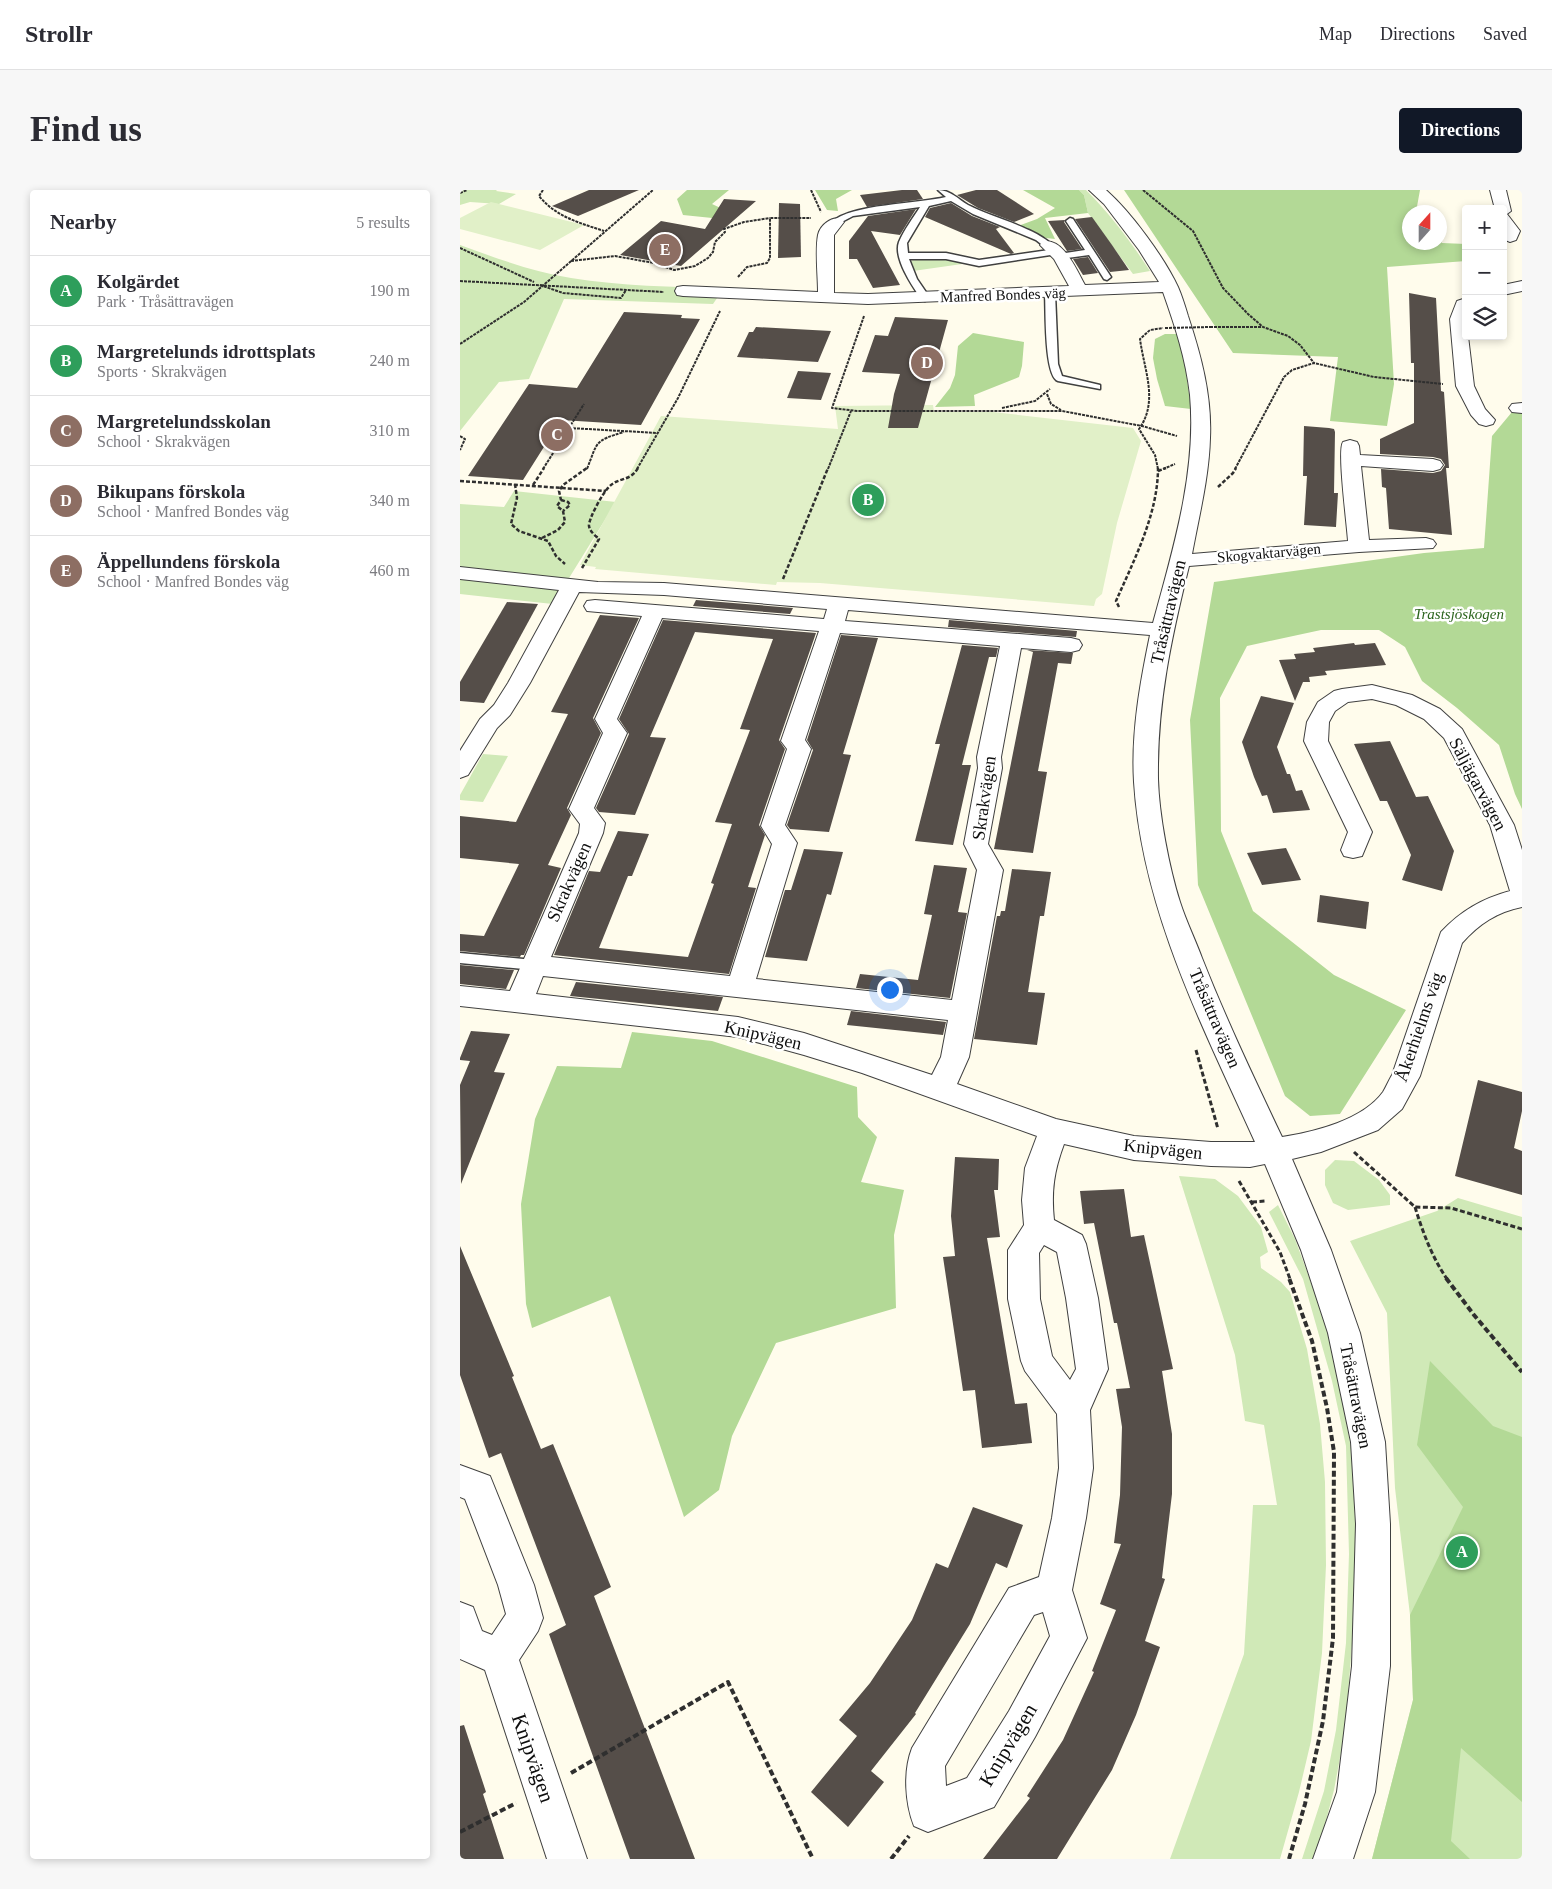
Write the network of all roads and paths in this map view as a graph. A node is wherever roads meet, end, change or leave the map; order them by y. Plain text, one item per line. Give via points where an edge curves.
1 (466, 190) edge
2 (543, 190) edge
3 (653, 190) edge
4 (942, 190) edge
5 (1097, 190) edge
6 (1143, 190) edge
7 (1498, 190) edge
8 (460, 193) edge
9 (952, 198) junction
10 (926, 204) junction
11 (1502, 205) edge
12 (770, 218) junction
13 (1070, 221) dead end
14 (836, 222) junction
15 (605, 231) junction
16 (460, 248) edge
17 (1054, 251) junction
18 (1091, 252) junction
19 (905, 256) junction
20 (570, 261) junction
21 (1107, 277) dead end
22 (460, 281) edge
23 (537, 284) junction
24 (542, 285) junction
25 (559, 285) junction
26 (1522, 286) edge
27 (1170, 288) junction
28 (1507, 289) edge
29 (554, 290) junction
30 (626, 290) junction
31 (675, 292) joint
32 (1081, 292) junction
33 (1050, 293) junction
34 (729, 294) junction
35 (826, 298) junction
36 (925, 298) junction
37 (1462, 308) edge
38 (865, 312) dead end
39 (1262, 327) junction
40 (1165, 328) dead end
41 (460, 344) edge
42 (1314, 363) junction
43 (1058, 378) junction
44 (1465, 386) junction
45 (1097, 387) dead end
46 (1047, 394) junction
47 (584, 404) dead end
48 (851, 410) junction
49 (994, 410) junction
50 (1062, 411) junction
51 (1486, 420) dead end
52 (569, 428) junction
53 (624, 432) junction
54 (658, 433) junction
55 (460, 436) edge
56 (1180, 437) dead end
57 (460, 450) edge
58 (1178, 462) dead end
59 (1433, 466) dead end
60 (1158, 471) dead end
61 (460, 481) edge
62 (515, 484) junction
63 (533, 485) junction
64 (562, 488) junction
65 (1195, 488) junction
66 (606, 491) junction
67 (561, 500) junction
68 (564, 511) junction
69 (541, 538) junction
70 (1426, 544) dead end
71 (1359, 546) junction
72 (1180, 561) junction
73 (460, 573) edge
74 (577, 578) junction
75 (597, 597) junction
76 (776, 598) junction
77 (655, 611) junction
78 (836, 615) junction
79 (1162, 630) junction
80 (1012, 640) junction
81 (1071, 645) dead end
82 (460, 770) edge
83 (1353, 850) dead end
84 (1522, 891) edge
85 (1522, 898) edge
86 (460, 958) edge
87 (534, 965) junction
88 (740, 988) junction
89 (460, 996) edge
90 (519, 1002) junction
91 (963, 1011) junction
92 (940, 1090) junction
93 (1054, 1130) junction
94 (1348, 1146) dead end
95 (1274, 1151) junction
96 (1415, 1207) junction
97 (1039, 1227) junction
98 (1522, 1229) edge
99 (1522, 1372) edge
100 (1073, 1410) junction
101 (460, 1481) edge
102 (1054, 1590) junction
103 (460, 1620) edge
104 (500, 1657) junction
105 (544, 1789) junction
106 (460, 1832) edge
107 (567, 1859) edge
108 (813, 1859) edge
109 (1333, 1859) edge

1 - 8 path
2 - 15 path via 539,196 546,206
3 - 15 path
4 - 9 lane
5 - 27 street, Tråsättravägen via 1146,248
6 - 39 path via 1193,231 1223,288
7 - 11 street
9 - 10 lane
9 - 17 lane via 1039,238
10 - 14 lane via 850,214
10 - 19 lane, Manfred Bondes väg via 903,244
12 - 14 path via 814,218
12 - 20 path via 724,229 725,232 715,242 713,252 695,266 674,270 615,256
12 - 34 path via 770,258 767,263 742,268
13 - 18 lane
14 - 35 street via 826,234
15 - 20 path
16 - 23 path
17 - 18 lane
17 - 19 lane, Manfred Bondes väg via 978,263 946,256
17 - 32 street, Manfred Bondes väg
18 - 21 lane
19 - 36 lane, Manfred Bondes väg via 909,273
20 - 24 path
22 - 23 path
23 - 24 path
24 - 25 path
24 - 29 path
24 - 41 path via 502,318
25 - 29 path
25 - 30 path
26 - 28 street
27 - 32 street, Manfred Bondes väg
27 - 65 street, Tråsättravägen via 1192,354 1199,396 1201,438
29 - 30 path via 621,298
30 - 31 path
31 - 34 street, Manfred Bondes väg
32 - 33 street, Manfred Bondes väg
33 - 36 street, Manfred Bondes väg
33 - 43 lane via 1052,364
34 - 35 street, Manfred Bondes väg
34 - 54 path
35 - 36 street, Manfred Bondes väg
37 - 44 street via 1458,319
38 - 48 path via 832,408
39 - 40 path, bridge
39 - 42 path via 1288,336
42 - 44 path via 1374,376
42 - 65 path via 1292,370 1284,377 1233,473 1218,487
43 - 45 lane
43 - 46 path
44 - 51 street via 1477,411
46 - 49 path via 1022,405
46 - 50 path via 1051,404
47 - 52 path
48 - 49 path
48 - 76 path
49 - 50 path
50 - 56 path via 1142,426
52 - 53 path
52 - 63 path
53 - 54 path
53 - 64 path via 601,439 587,469
54 - 66 path via 634,475 609,486
55 - 57 path via 464,439
58 - 60 path
59 - 71 street via 1350,453
61 - 62 path
62 - 63 path
62 - 69 path via 517,498 511,524 522,534
63 - 64 path
64 - 66 path
64 - 67 path
65 - 72 street, Tråsättravägen
66 - 74 path via 590,519 591,531 599,539
67 - 68 path via 557,506
67 - 68 path via 570,504
68 - 69 path via 563,526
69 - 74 path via 548,541 556,556
70 - 71 street, Skogvaktarvägen
71 - 72 street, Skogvaktarvägen
72 - 79 street, Tråsättravägen
73 - 74 street
74 - 75 street
74 - 82 street via 506,704 488,724
75 - 76 street via 664,589
75 - 77 street
76 - 78 street
77 - 78 street
77 - 87 street, Skrakvägen via 606,719 615,733 581,809 593,823 591,833
78 - 79 street
78 - 80 street
78 - 88 street via 793,741 799,749 773,826 785,843
79 - 95 street, Tråsättravägen via 1146,736 1146,781 1153,838 1167,901 1212,1017
80 - 81 street
80 - 91 street, Skrakvägen via 976,844 977,852 988,861 990,870
83 - 84 street, Säljägarvägen via 1360,832 1316,741 1318,722 1326,707 1342,696 1372,692 1404,700 1432,714 1454,734 1502,825
85 - 95 street, Åkerhielms väg via 1481,911 1465,922 1450,939 1406,1076 1392,1101 1368,1122 1311,1144
86 - 87 lane
87 - 88 street
87 - 90 street, Skrakvägen
88 - 91 street
89 - 90 street, Knipvägen
90 - 92 street, Knipvägen via 738,1027 804,1044
91 - 92 street, Skrakvägen via 955,1057
92 - 93 street, Knipvägen
93 - 95 street, Knipvägen via 1134,1148 1228,1155
93 - 97 street via 1040,1168
94 - 96 path
95 - 109 street, Tråsättravägen via 1316,1250 1344,1333 1368,1442 1373,1524 1371,1666 1356,1792
96 - 98 path via 1451,1208
96 - 99 path via 1420,1230 1435,1261 1460,1298
97 - 100 street via 1022,1250 1024,1298 1037,1361
97 - 100 street, Knipvägen via 1071,1244 1082,1298 1092,1369
100 - 102 street, Knipvägen via 1076,1468
101 - 104 street via 478,1487 516,1585 525,1618
102 - 102 street, Knipvägen via 1022,1601 926,1762 928,1812 980,1793 1022,1724 1069,1638
103 - 104 street via 469,1644
104 - 105 street, Knipvägen
105 - 106 path
105 - 107 street, Knipvägen
105 - 108 path via 728,1682

